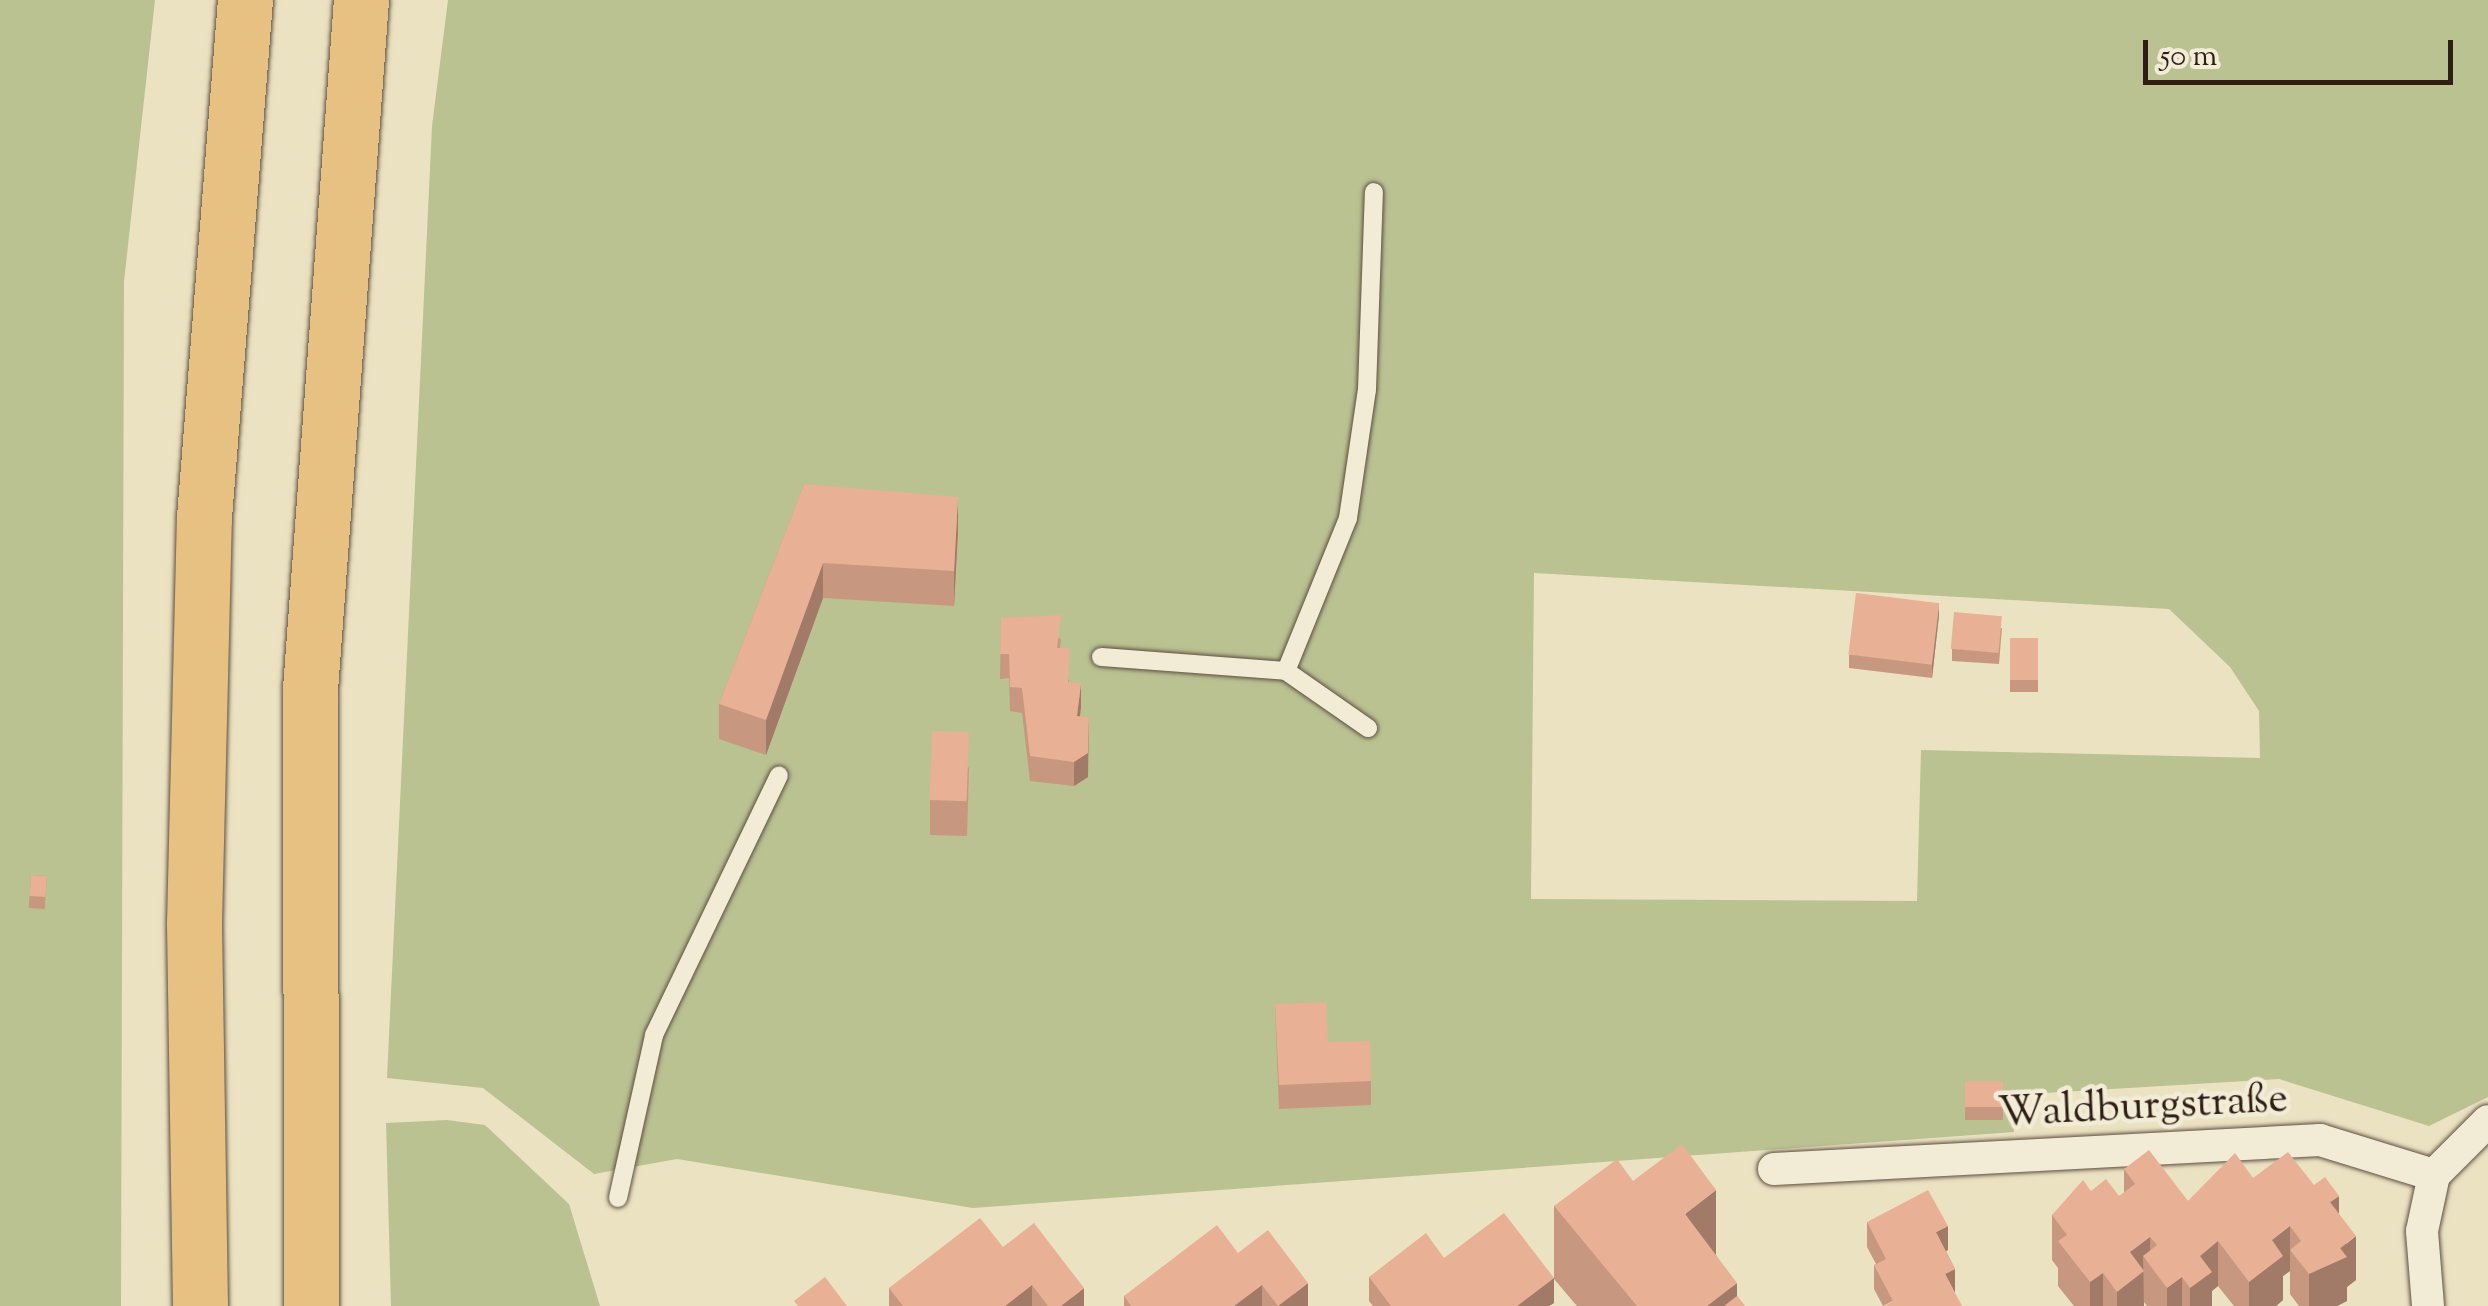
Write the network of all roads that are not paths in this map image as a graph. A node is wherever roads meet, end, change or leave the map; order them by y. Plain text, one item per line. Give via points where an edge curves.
1 (245, 0) edge
2 (361, 0) edge
3 (1374, 192) dead end
4 (1101, 657) dead end
5 (1286, 670) junction
6 (1368, 728) dead end
7 (779, 775) dead end
8 (2488, 1122) edge
9 (1774, 1168) dead end
10 (2434, 1175) junction
11 (618, 1198) dead end
12 (200, 1306) edge
13 (311, 1306) edge
14 (2428, 1306) edge

1 - 12 highway via 204,518 194,924
2 - 13 highway via 310,689 304,951
3 - 5 lane via 1366,390 1348,518
4 - 5 lane
5 - 6 lane
7 - 11 lane via 654,1035
8 - 10 street
9 - 10 street, Waldburgstraße via 2320,1140
10 - 14 street via 2422,1231

